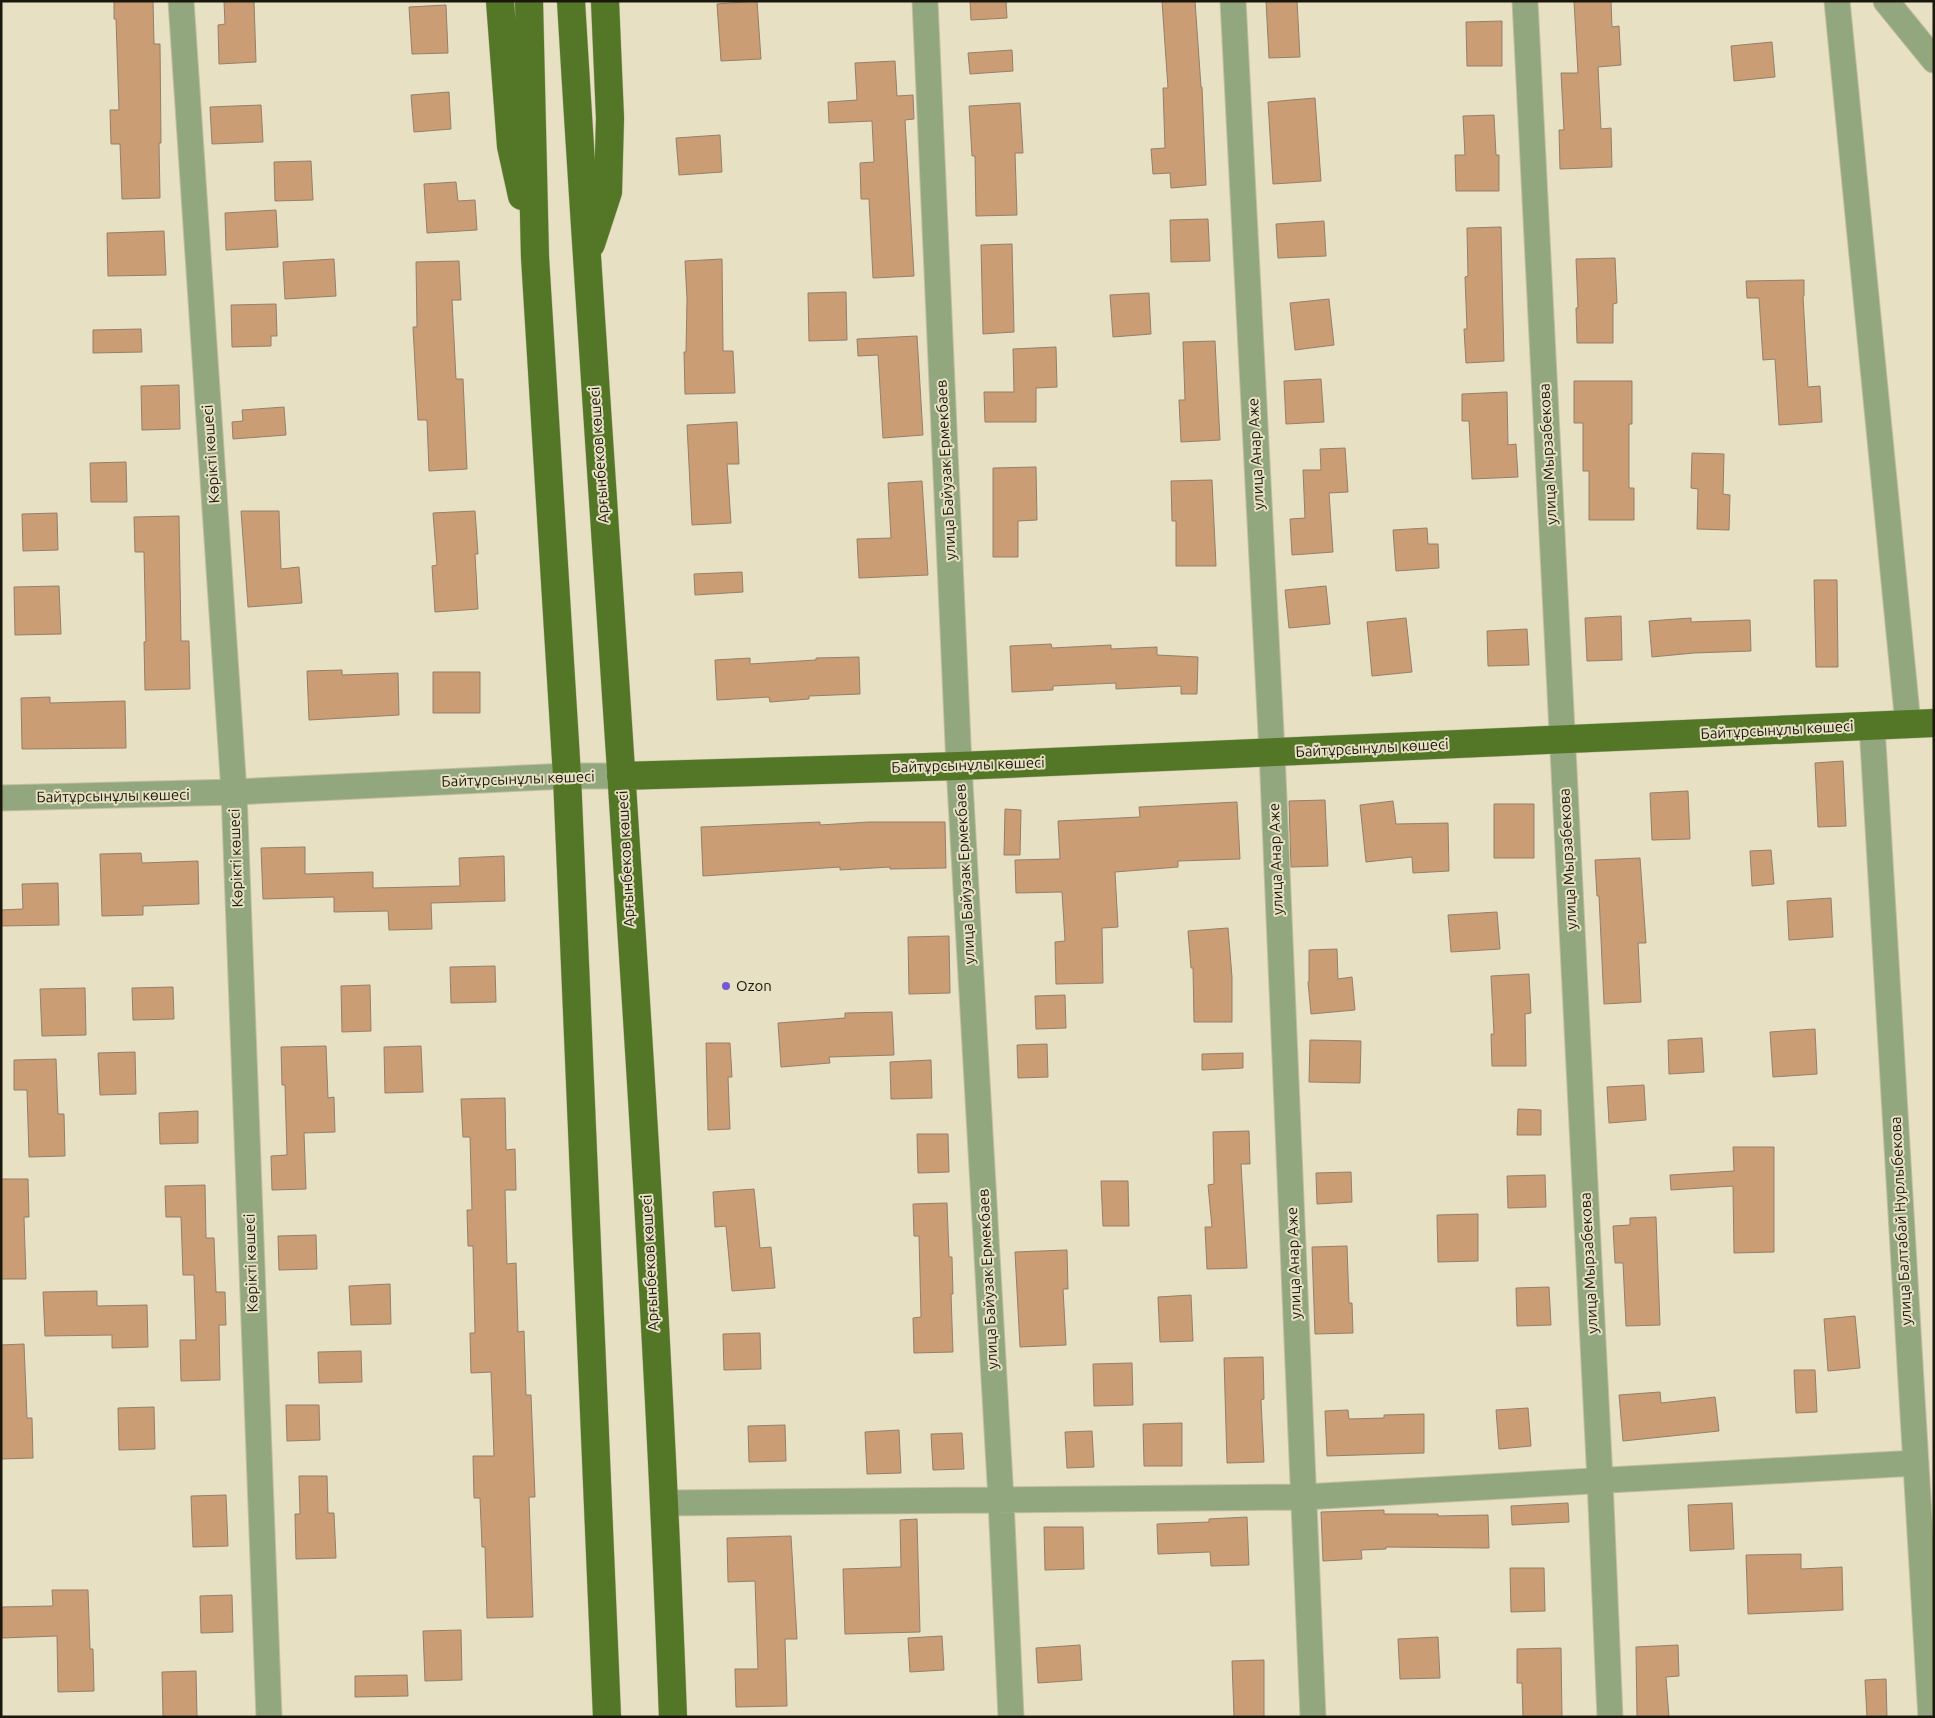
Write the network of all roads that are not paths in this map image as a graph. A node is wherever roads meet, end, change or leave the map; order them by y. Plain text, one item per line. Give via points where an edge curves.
1 (181, 1) edge
2 (500, 1) edge
3 (529, 1) edge
4 (571, 1) edge
5 (605, 1) edge
6 (925, 1) edge
7 (1233, 1) edge
8 (1525, 1) edge
9 (1837, 1) edge
10 (1886, 1) edge
11 (1934, 60) edge
12 (535, 256) junction
13 (586, 260) junction
14 (1921, 723) edge
15 (1872, 726) junction
16 (1562, 740) junction
17 (1272, 752) junction
18 (959, 766) junction
19 (567, 776) junction
20 (621, 776) junction
21 (234, 792) junction
22 (1, 798) edge
23 (1916, 1463) junction
24 (1600, 1480) junction
25 (1304, 1498) junction
26 (1001, 1500) junction
27 (665, 1503) junction
28 (268, 1717) edge
29 (607, 1717) edge
30 (673, 1717) edge
31 (1011, 1717) edge
32 (1313, 1717) edge
33 (1610, 1717) edge
34 (1931, 1717) edge

1 - 21 street, Көрікті көшесі
2 - 12 main road via 510,146
3 - 12 main road
4 - 13 main road, Арғынбеков көшесі
5 - 13 main road via 610,118 608,192
6 - 18 street, улица Байузак Ермекбаев
7 - 17 street, улица Анар Аже
8 - 16 street, улица Мырзабекова
9 - 14 street
10 - 11 street
12 - 19 main road
13 - 20 main road, Арғынбеков көшесі
14 - 15 main road, Байтұрсынұлы көшесі
15 - 16 main road, Байтұрсынұлы көшесі
15 - 23 street, улица Балтабай Нурлыбекова
16 - 17 main road, Байтұрсынұлы көшесі
16 - 24 street, улица Мырзабекова
17 - 18 main road, Байтұрсынұлы көшесі
17 - 25 street, улица Анар Аже
18 - 20 main road, Байтұрсынұлы көшесі
18 - 26 street, улица Байузак Ермекбаев
19 - 20 street, Байтұрсынұлы көшесі
19 - 21 street, Байтұрсынұлы көшесі
19 - 29 main road
20 - 27 main road, Арғынбеков көшесі
21 - 22 street, Байтұрсынұлы көшесі
21 - 28 street, Көрікті көшесі
23 - 24 street
23 - 34 street, улица Балтабай Нурлыбекова
24 - 25 street
24 - 33 street, улица Мырзабекова
25 - 26 street
25 - 32 street, улица Анар Аже
26 - 27 street
26 - 31 street, улица Байузак Ермекбаев
27 - 30 main road, Арғынбеков көшесі

